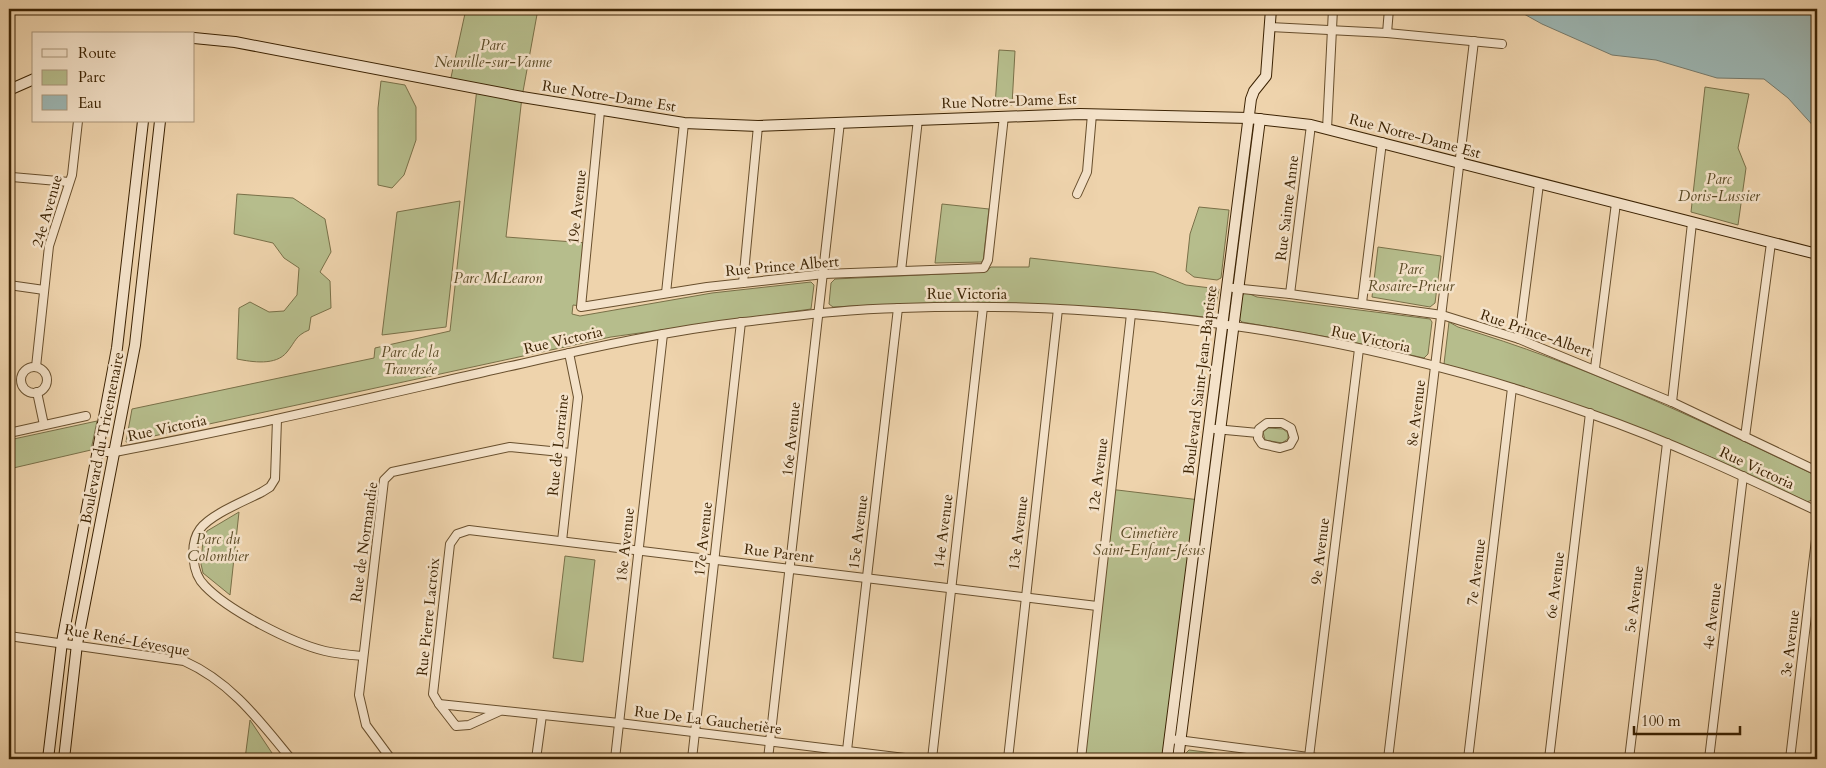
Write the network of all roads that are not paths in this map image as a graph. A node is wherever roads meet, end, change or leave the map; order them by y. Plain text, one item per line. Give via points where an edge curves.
1 (1271, 9) edge
2 (1333, 9) edge
3 (1388, 9) edge
4 (1270, 27) junction
5 (1332, 30) junction
6 (1387, 33) junction
7 (195, 38) edge
8 (1474, 41) junction
9 (1502, 44) dead end
10 (32, 80) edge
11 (9, 90) edge
12 (600, 111) junction
13 (1092, 114) junction
14 (1004, 116) junction
15 (1249, 118) junction
16 (918, 119) junction
17 (1260, 119) junction
18 (78, 122) edge
19 (143, 122) edge
20 (160, 122) edge
21 (840, 122) junction
22 (684, 123) junction
23 (1311, 125) junction
24 (758, 126) junction
25 (1327, 129) junction
26 (1382, 142) junction
27 (1460, 163) junction
28 (12, 177) dead end
29 (69, 182) junction
30 (1539, 184) junction
31 (1077, 194) dead end
32 (1616, 203) junction
33 (1236, 214) junction
34 (1248, 216) junction
35 (1692, 223) junction
36 (1771, 243) junction
37 (1817, 254) edge
38 (901, 270) junction
39 (824, 274) junction
40 (126, 279) junction
41 (143, 280) junction
42 (743, 283) junction
43 (9, 286) edge
44 (1226, 287) junction
45 (1239, 289) junction
46 (44, 290) junction
47 (666, 293) junction
48 (1290, 294) junction
49 (1362, 303) junction
50 (581, 307) joint
51 (983, 307) junction
52 (898, 308) junction
53 (1058, 309) junction
54 (819, 314) junction
55 (1131, 314) junction
56 (1442, 316) junction
57 (741, 322) junction
58 (1222, 324) junction
59 (1233, 326) junction
60 (663, 334) junction
61 (1519, 339) junction
62 (1359, 349) junction
63 (569, 353) junction
64 (1436, 366) junction
65 (36, 367) junction
66 (1595, 368) junction
67 (1512, 388) junction
68 (37, 392) junction
69 (1672, 402) junction
70 (1590, 413) junction
71 (86, 416) dead end
72 (277, 419) junction
73 (44, 425) junction
74 (1208, 429) junction
75 (1220, 430) junction
76 (9, 433) edge
77 (1258, 433) junction
78 (1746, 437) junction
79 (1667, 443) junction
80 (99, 452) junction
81 (115, 452) junction
82 (571, 454) junction
83 (1817, 471) edge
84 (1203, 473) junction
85 (1214, 476) junction
86 (1743, 476) junction
87 (1817, 511) edge
88 (1817, 531) edge
89 (457, 534) joint
90 (562, 541) junction
91 (638, 549) junction
92 (714, 558) junction
93 (790, 568) junction
94 (866, 578) junction
95 (950, 589) junction
96 (1025, 597) junction
97 (1097, 606) junction
98 (9, 636) edge
99 (62, 642) junction
100 (77, 644) junction
101 (363, 656) junction
102 (439, 704) junction
103 (500, 711) junction
104 (542, 715) junction
105 (619, 723) junction
106 (695, 732) junction
107 (1170, 739) junction
108 (1181, 740) junction
109 (770, 742) junction
110 (846, 755) edge
111 (1309, 757) junction
112 (49, 758) edge
113 (64, 759) edge
114 (291, 759) edge
115 (391, 759) edge
116 (536, 759) edge
117 (615, 759) edge
118 (692, 759) edge
119 (768, 759) edge
120 (913, 759) edge
121 (932, 759) edge
122 (1008, 759) edge
123 (1081, 759) edge
124 (1167, 759) edge
125 (1178, 759) edge
126 (1324, 759) edge
127 (1388, 759) edge
128 (1468, 759) edge
129 (1549, 759) edge
130 (1629, 759) edge
131 (1708, 759) edge
132 (1790, 759) edge

1 - 4 main road, Boulevard Saint-Jean-Baptiste
2 - 5 street
3 - 6 street
4 - 5 street
4 - 15 main road, Boulevard Saint-Jean-Baptiste via 1266,76 1254,91
5 - 6 street
5 - 25 street
6 - 8 street
7 - 12 main road, Rue Notre-Dame Est via 235,42
8 - 9 street
8 - 27 street, 8e Avenue
10 - 11 main road
12 - 22 main road, Rue Notre-Dame Est
12 - 50 street, 19e Avenue
13 - 14 main road, Rue Notre-Dame Est
13 - 15 main road, Rue Notre-Dame Est
13 - 31 street via 1087,172
14 - 16 main road, Rue Notre-Dame Est
14 - 38 street, Rue Prince Albert via 987,266
15 - 17 main road, Rue Notre-Dame Est
15 - 33 main road, Boulevard Saint-Jean-Baptiste
16 - 21 main road, Rue Notre-Dame Est
16 - 38 street
17 - 23 main road, Rue Notre-Dame Est
17 - 34 main road, Boulevard Saint-Jean-Baptiste
18 - 29 street, 24e Avenue
19 - 40 main road, Boulevard du Tricentenaire
20 - 41 main road, Boulevard du Tricentenaire
21 - 24 main road, Rue Notre-Dame Est
21 - 39 street, 16e Avenue
22 - 24 main road, Rue Notre-Dame Est
22 - 47 street
23 - 25 main road, Rue Notre-Dame Est
23 - 48 street, Rue Sainte Anne
24 - 42 street
25 - 26 main road, Rue Notre-Dame Est
26 - 27 main road, Rue Notre-Dame Est
26 - 49 street
27 - 30 main road, Rue Notre-Dame Est
27 - 56 street, 8e Avenue
28 - 29 street
29 - 46 street, 24e Avenue via 51,235
30 - 32 main road, Rue Notre-Dame Est
30 - 61 street
32 - 35 main road, Rue Notre-Dame Est
32 - 66 street
33 - 34 main road
33 - 44 main road, Boulevard Saint-Jean-Baptiste
34 - 45 main road, Boulevard Saint-Jean-Baptiste
35 - 36 main road, Rue Notre-Dame Est
35 - 69 street
36 - 37 main road, Rue Notre-Dame Est
36 - 78 street
38 - 39 street, Rue Prince Albert
39 - 42 street, Rue Prince Albert
39 - 54 street, 16e Avenue
40 - 41 main road
40 - 80 main road, Boulevard du Tricentenaire
41 - 81 main road, Boulevard du Tricentenaire
42 - 47 street, Rue Prince Albert
43 - 46 street
44 - 45 street, Rue Prince-Albert
44 - 58 main road, Boulevard Saint-Jean-Baptiste
45 - 48 street, Rue Prince-Albert
45 - 59 main road, Boulevard Saint-Jean-Baptiste
46 - 65 street, 24e Avenue
47 - 50 street, Rue Prince Albert
48 - 49 street, Rue Prince-Albert
49 - 56 street, Rue Prince-Albert
51 - 52 street, Rue Victoria
51 - 53 street, Rue Victoria
51 - 95 street, 14e Avenue
52 - 54 street, Rue Victoria
52 - 94 street, 15e Avenue
53 - 55 street, Rue Victoria
53 - 96 street, 13e Avenue
54 - 57 street, Rue Victoria
54 - 93 street, 16e Avenue
55 - 58 street, Rue Victoria
55 - 97 street, 12e Avenue
56 - 61 street, Rue Prince-Albert
56 - 64 street, 8e Avenue
57 - 60 street, Rue Victoria
57 - 92 street, 17e Avenue
58 - 59 street, Rue Victoria
58 - 74 main road, Boulevard Saint-Jean-Baptiste
59 - 62 street, Rue Victoria
59 - 75 main road, Boulevard Saint-Jean-Baptiste
60 - 63 street, Rue Victoria
60 - 91 street, 18e Avenue
61 - 66 street, Rue Prince-Albert
62 - 64 street, Rue Victoria
62 - 111 street, 9e Avenue
63 - 72 street, Rue Victoria
63 - 82 street, Rue de Lorraine via 578,397
64 - 67 street, Rue Victoria
64 - 127 street, 8e Avenue
65 - 68 street, 24e Avenue via 43,371 47,381
65 - 68 street via 24,372 22,380 28,391
66 - 69 street, Rue Prince-Albert
67 - 70 street, Rue Victoria
67 - 128 street, 7e Avenue
68 - 73 street
69 - 78 street, Rue Prince-Albert
70 - 79 street, Rue Victoria
70 - 129 street, 6e Avenue
71 - 73 street
72 - 81 street, Rue Victoria
72 - 101 street via 275,478 270,487 209,520 198,530 194,553 197,574 204,586 254,621 320,650
73 - 76 street
74 - 75 street
74 - 84 main road, Boulevard Saint-Jean-Baptiste
75 - 77 street
75 - 85 main road, Boulevard Saint-Jean-Baptiste
77 - 77 street via 1260,441 1268,446 1284,448 1294,438 1291,428 1282,423 1264,424
78 - 83 street, Rue Prince-Albert
79 - 86 street, Rue Victoria
79 - 130 street, 5e Avenue
80 - 81 street, Rue Victoria
80 - 99 main road, Boulevard du Tricentenaire
81 - 100 main road, Boulevard du Tricentenaire
82 - 90 street, Rue de Lorraine
82 - 101 street, Rue de Normandie via 510,447 388,475 382,486
84 - 85 main road
84 - 107 main road, Boulevard Saint-Jean-Baptiste
85 - 108 main road, Boulevard Saint-Jean-Baptiste
86 - 87 street, Rue Victoria
86 - 131 street, 4e Avenue
88 - 132 street, 3e Avenue
89 - 90 street, Rue Parent via 478,530
89 - 102 street, Rue Pierre Lacroix via 450,544 434,680 433,694
90 - 91 street, Rue Parent
91 - 92 street, Rue Parent
91 - 105 street, 18e Avenue
92 - 93 street, Rue Parent
92 - 106 street, 17e Avenue
93 - 94 street, Rue Parent
93 - 109 street, 16e Avenue
94 - 95 street, Rue Parent
94 - 110 street, 15e Avenue
95 - 96 street, Rue Parent
95 - 121 street, 14e Avenue
96 - 97 street, Rue Parent
96 - 122 street, 13e Avenue
97 - 123 street, 12e Avenue
98 - 99 street, Rue René-Lévesque
99 - 100 street, Rue René-Lévesque
99 - 112 main road, Boulevard du Tricentenaire
100 - 113 main road, Boulevard du Tricentenaire
100 - 114 street, Rue René-Lévesque via 184,660 198,667 236,694
101 - 115 street, Rue de Normandie via 359,695 361,711 372,735
102 - 103 street, Rue De La Gauchetière
102 - 103 street, Rue De La Gauchetière via 456,726 469,725
103 - 104 street, Rue De La Gauchetière
104 - 105 street, Rue De La Gauchetière
104 - 116 street
105 - 106 street, Rue De La Gauchetière
105 - 117 street, 18e Avenue
106 - 109 street, Rue De La Gauchetière
106 - 118 street, 17e Avenue
107 - 108 street
107 - 124 main road, Boulevard Saint-Jean-Baptiste
108 - 111 street
108 - 125 main road, Boulevard Saint-Jean-Baptiste
109 - 110 street, Rue De La Gauchetière
109 - 119 street, 16e Avenue
110 - 120 street, Rue De La Gauchetière
111 - 126 street
112 - 113 main road

